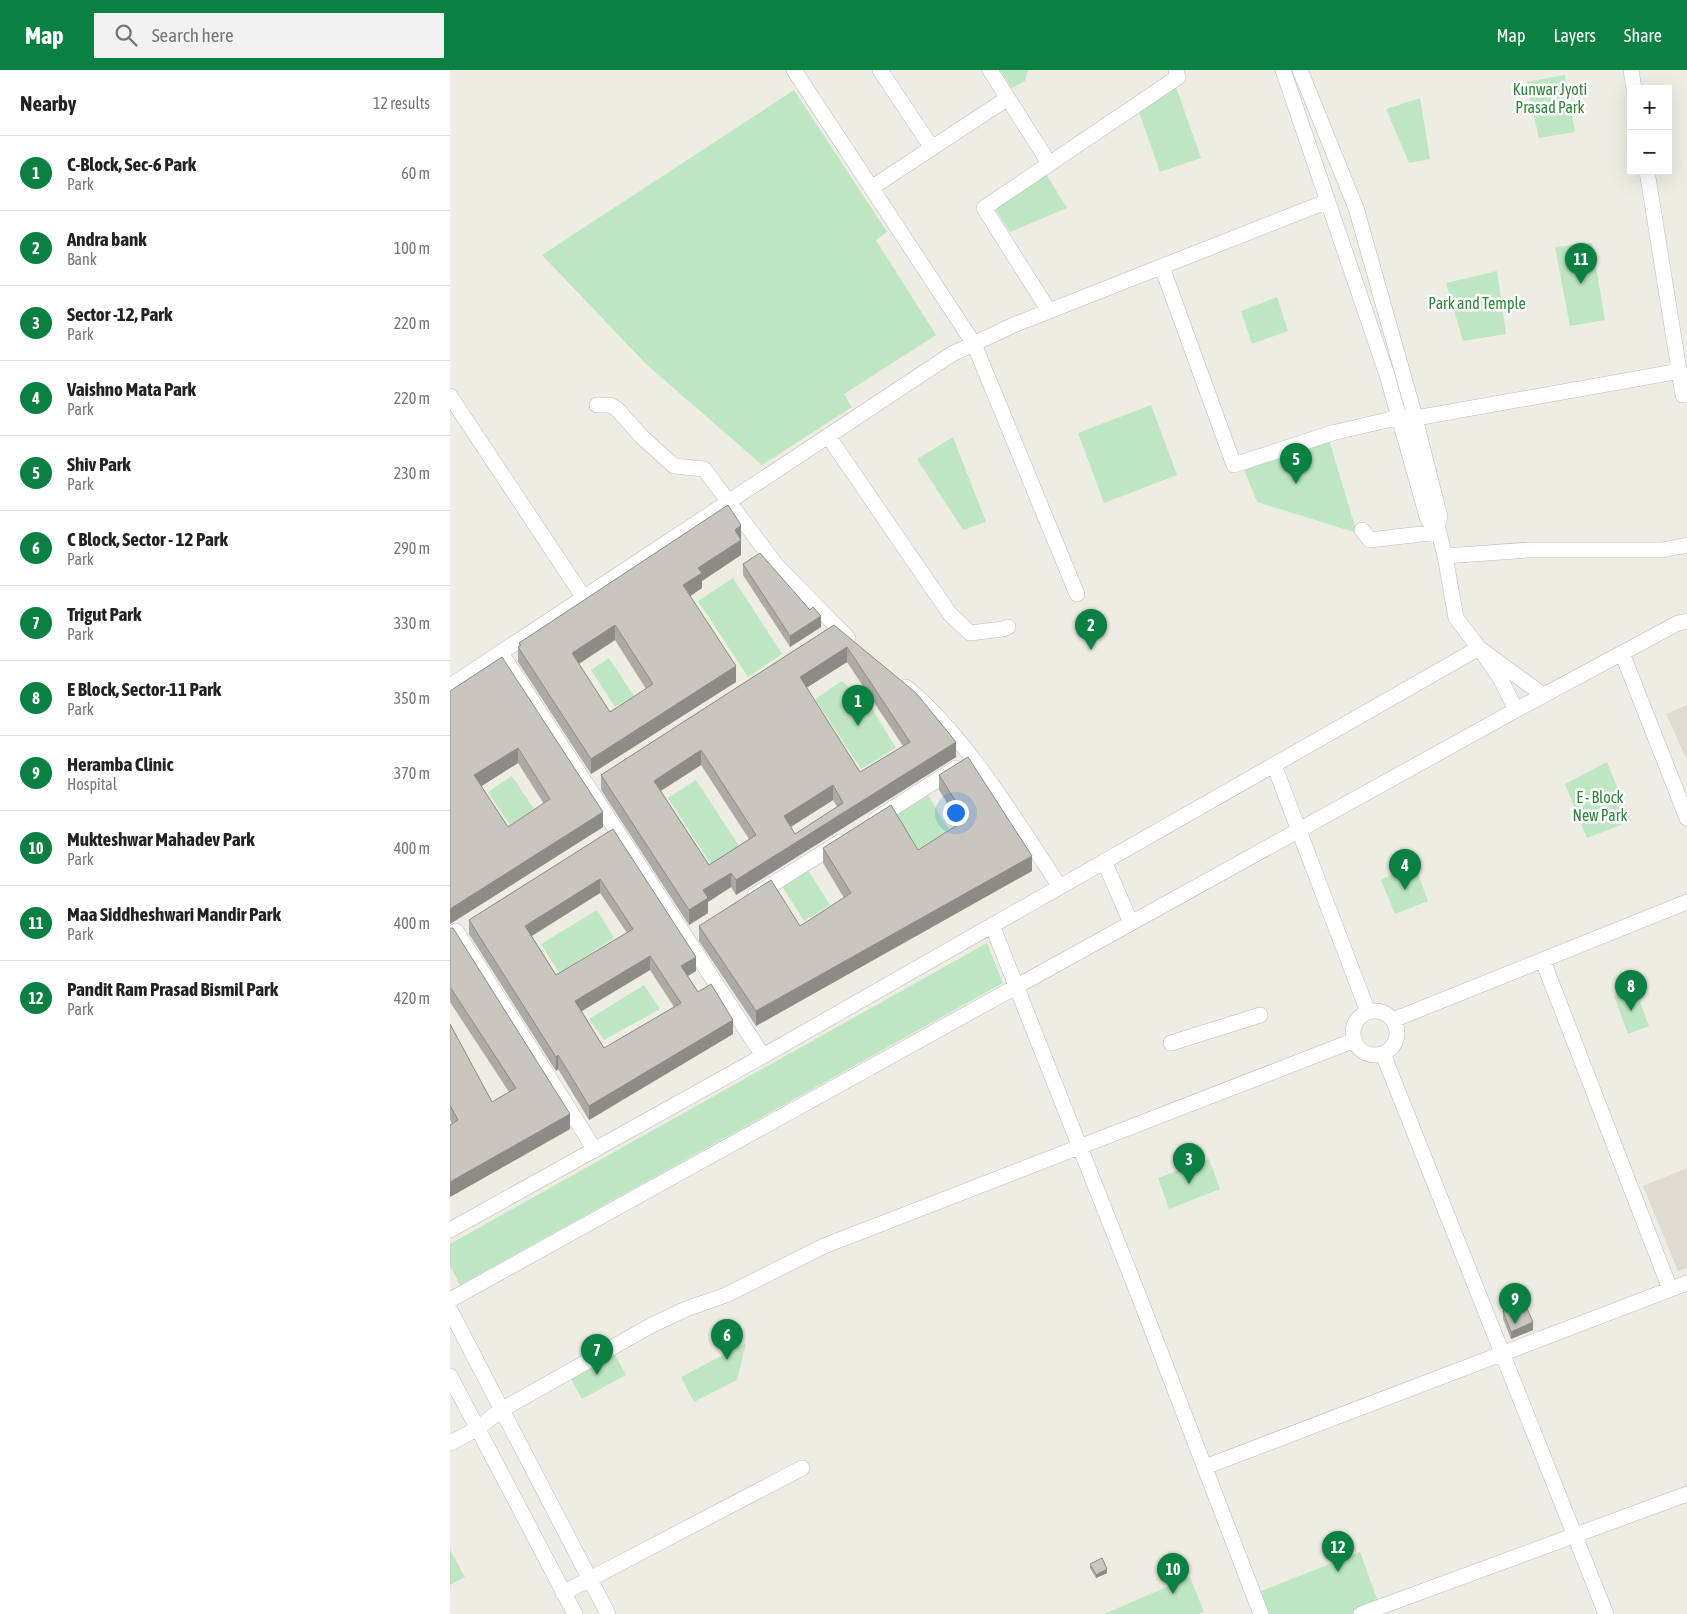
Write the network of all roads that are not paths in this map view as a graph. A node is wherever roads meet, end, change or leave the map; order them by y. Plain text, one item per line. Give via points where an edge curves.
1 (794, 70) edge
2 (880, 70) edge
3 (990, 70) edge
4 (1176, 70) edge
5 (1283, 70) edge
6 (1300, 70) edge
7 (1630, 70) edge
8 (1633, 85) edge
9 (1008, 98) junction
10 (932, 148) junction
11 (1049, 163) junction
12 (1648, 175) edge
13 (871, 188) junction
14 (1328, 201) junction
15 (1162, 268) junction
16 (1049, 311) junction
17 (974, 344) junction
18 (1680, 372) junction
19 (1687, 395) edge
20 (450, 396) edge
21 (597, 405) dead end
22 (1400, 417) junction
23 (1416, 418) junction
24 (828, 436) junction
25 (727, 503) junction
26 (1437, 528) junction
27 (1362, 530) dead end
28 (1687, 544) edge
29 (1445, 556) junction
30 (1076, 594) dead end
31 (584, 598) junction
32 (1687, 621) edge
33 (1008, 627) dead end
34 (836, 628) junction
35 (821, 638) edge
36 (1479, 648) junction
37 (862, 650) edge
38 (501, 652) junction
39 (1622, 653) junction
40 (896, 678) edge
41 (452, 679) edge
42 (1543, 696) junction
43 (1516, 710) junction
44 (971, 759) junction
45 (1274, 765) junction
46 (604, 778) edge
47 (589, 787) junction
48 (1687, 818) edge
49 (865, 825) edge
50 (616, 830) junction
51 (1298, 830) junction
52 (851, 835) edge
53 (600, 840) edge
54 (1104, 862) junction
55 (1060, 887) junction
56 (1687, 902) edge
57 (742, 903) edge
58 (471, 922) edge
59 (1131, 923) junction
60 (992, 926) junction
61 (702, 928) edge
62 (453, 933) edge
63 (686, 938) junction
64 (1543, 961) junction
65 (1016, 986) junction
66 (1368, 1012) junction
67 (1260, 1015) dead end
68 (1394, 1020) junction
69 (1355, 1040) junction
70 (1171, 1043) dead end
71 (1383, 1054) junction
72 (763, 1056) junction
73 (1080, 1146) junction
74 (595, 1150) junction
75 (450, 1230) edge
76 (1687, 1283) edge
77 (1670, 1289) junction
78 (450, 1300) edge
79 (450, 1310) edge
80 (1503, 1353) junction
81 (450, 1376) edge
82 (501, 1410) junction
83 (477, 1429) junction
84 (450, 1443) edge
85 (1205, 1467) junction
86 (802, 1468) dead end
87 (1687, 1494) edge
88 (1575, 1535) junction
89 (590, 1579) junction
90 (563, 1593) junction
91 (575, 1614) edge
92 (608, 1614) edge
93 (1261, 1614) edge
94 (1361, 1614) edge
95 (1606, 1614) edge

1 - 13 street
2 - 10 street
3 - 9 street
4 - 11 street via 1178,77
5 - 14 street
6 - 23 street via 1356,208
7 - 8 street
9 - 10 street
9 - 11 street
10 - 13 street
11 - 16 street via 984,208
12 - 18 street
13 - 17 street
14 - 15 street
14 - 22 street
15 - 16 street
15 - 22 street via 1234,465 1332,433
16 - 17 street
17 - 24 street via 952,354
17 - 30 street
18 - 19 street via 1683,395
18 - 23 street
20 - 31 street
21 - 25 street via 610,404 617,409 674,466 704,469
22 - 23 street
22 - 26 street via 1428,520
23 - 26 street via 1440,517
24 - 25 street
24 - 33 street via 950,614 970,633
25 - 31 street
25 - 34 street via 777,566
26 - 27 street via 1370,540
26 - 29 street
28 - 29 street via 1662,550 1528,550
29 - 36 street via 1456,618
31 - 38 street
32 - 39 street
34 - 35 street
34 - 37 street
36 - 42 street
36 - 43 street via 1500,678
36 - 45 street
38 - 41 street
38 - 47 street
39 - 42 street
39 - 48 street
40 - 44 street via 923,701
42 - 43 street
43 - 51 street
44 - 49 street
44 - 55 street
45 - 51 street
45 - 54 street
46 - 47 street
47 - 50 street
50 - 53 street
50 - 63 street
51 - 59 street
51 - 66 street
52 - 57 street
54 - 55 street
54 - 59 street
55 - 60 street
56 - 64 street
58 - 62 street
59 - 65 street
60 - 65 street
60 - 72 street
61 - 63 street
62 - 74 street
63 - 72 street
64 - 68 street
64 - 77 street
65 - 73 street
65 - 78 street
66 - 68 street via 1382,1012
66 - 69 street via 1357,1020 1353,1033
67 - 70 street
68 - 71 street via 1397,1038
69 - 71 street via 1363,1051
69 - 73 street
71 - 80 street
72 - 74 street
73 - 82 street via 824,1246 726,1295 652,1325
73 - 85 street
74 - 75 street
76 - 77 street
77 - 80 street
79 - 82 street
80 - 85 street
80 - 88 street
81 - 83 street
82 - 83 street
82 - 89 street
83 - 84 street
83 - 90 street
85 - 93 street
86 - 89 street
87 - 88 street
88 - 94 street
88 - 95 street
89 - 90 street
89 - 92 street
90 - 91 street

